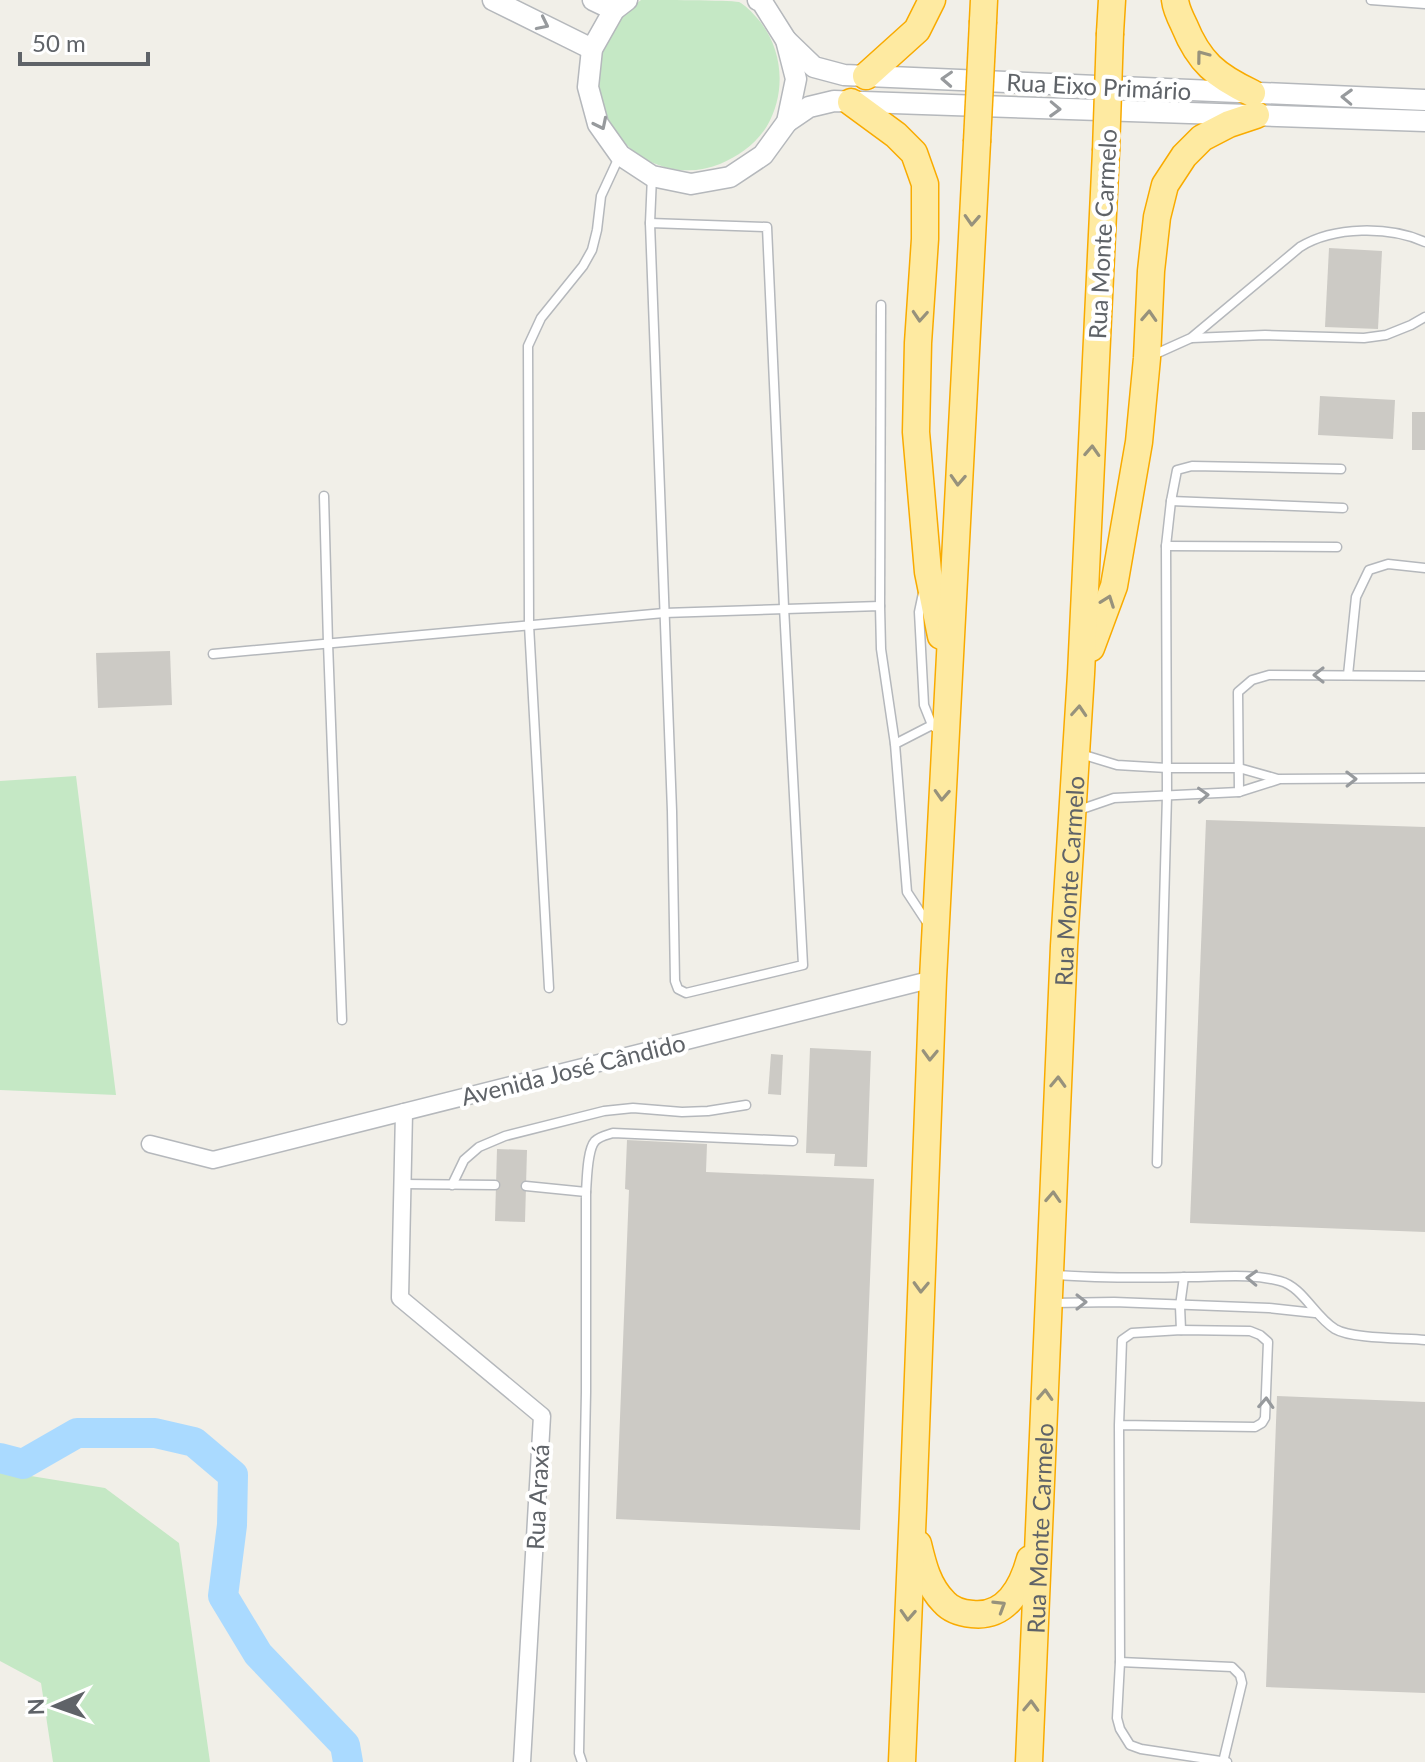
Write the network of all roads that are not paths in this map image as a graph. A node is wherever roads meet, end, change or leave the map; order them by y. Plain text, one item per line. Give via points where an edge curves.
1 (493, 0) edge
2 (593, 0) edge
3 (758, 0) edge
4 (932, 0) edge
5 (1112, 0) edge
6 (1175, 0) edge
7 (1371, 0) edge
8 (1425, 4) edge
9 (620, 5) edge
10 (984, 11) edge
11 (786, 40) junction
12 (592, 49) junction
13 (866, 76) junction
14 (1425, 100) edge
15 (851, 102) junction
16 (1254, 104) junction
17 (1425, 121) edge
18 (787, 122) junction
19 (620, 155) junction
20 (652, 176) junction
21 (650, 223) junction
22 (1425, 242) edge
23 (881, 305) dead end
24 (1425, 317) edge
25 (1191, 338) junction
26 (1147, 358) junction
27 (1341, 469) dead end
28 (324, 496) dead end
29 (1171, 501) junction
30 (1343, 508) dead end
31 (1166, 546) junction
32 (1337, 547) dead end
33 (1425, 568) edge
34 (928, 572) junction
35 (880, 606) junction
36 (784, 607) junction
37 (664, 613) junction
38 (529, 625) junction
39 (328, 643) junction
40 (213, 654) dead end
41 (948, 665) junction
42 (1081, 674) junction
43 (1348, 675) junction
44 (1425, 676) edge
45 (938, 731) junction
46 (895, 744) junction
47 (1076, 752) junction
48 (1167, 768) junction
49 (1239, 768) junction
50 (1425, 778) edge
51 (1278, 779) junction
52 (1239, 792) junction
53 (1167, 795) junction
54 (1071, 812) junction
55 (935, 935) junction
56 (933, 979) junction
57 (549, 988) dead end
58 (342, 1020) dead end
59 (746, 1105) dead end
60 (404, 1112) junction
61 (793, 1141) dead end
62 (150, 1144) dead end
63 (1157, 1163) dead end
64 (403, 1184) junction
65 (452, 1185) junction
66 (495, 1185) dead end
67 (526, 1186) dead end
68 (586, 1192) junction
69 (1050, 1275) junction
70 (1184, 1277) junction
71 (1299, 1292) junction
72 (1049, 1303) junction
73 (1180, 1306) junction
74 (1289, 1309) junction
75 (1316, 1314) junction
76 (1181, 1330) junction
77 (1425, 1340) edge
78 (1119, 1425) junction
79 (913, 1509) junction
80 (1039, 1529) junction
81 (1120, 1662) junction
82 (522, 1762) edge
83 (582, 1762) edge
84 (902, 1762) edge
85 (1029, 1762) edge
86 (1225, 1762) edge

1 -> 12 street
2 - 9 street
3 - 11 street
4 - 13 highway via 917,30
42 -> 5 highway, Rua Monte Carmelo, bridge
16 -> 6 highway via 1205,63
7 - 8 lane
9 - 12 street
10 -> 41 highway, bridge
11 - 13 street, Rua Eixo Primário via 814,67
11 - 18 street via 796,79
12 -> 19 street via 591,99 598,124
16 -> 13 street, Rua Eixo Primário
14 -> 16 street, Rua Eixo Primário
15 -> 16 street, Rua Eixo Primário
15 - 18 street, Rua Eixo Primário via 809,107
15 -> 34 highway via 914,153 925,184 916,432
16 - 17 street, Rua Eixo Primário
26 -> 16 highway via 1151,271 1165,185 1202,138
18 - 20 street via 763,155 730,177 691,184
19 - 20 street
19 - 38 lane via 601,196 592,250 541,318 528,346
20 - 21 lane
21 - 36 lane via 767,227
21 - 37 lane
22 - 25 lane via 1362,231 1309,241
23 - 35 lane
24 - 25 lane via 1386,335 1364,338
25 - 26 lane
42 -> 26 highway via 1114,586 1139,442
27 - 29 lane via 1192,466 1177,470
28 - 39 lane
29 - 30 lane
29 - 31 lane
31 - 32 lane
31 - 48 lane
33 - 43 lane via 1388,564 1369,570 1356,597
34 - 41 highway
34 - 45 lane via 919,612 924,705
35 - 36 lane
35 - 46 lane
36 - 37 lane
36 - 37 lane via 803,965 686,993 675,981
37 - 38 lane
38 - 39 lane
38 - 57 lane
39 - 40 lane
39 - 58 lane
41 - 45 highway
47 -> 42 highway, Rua Monte Carmelo
43 - 44 lane
43 -> 49 lane via 1269,675 1252,680 1238,692
45 - 46 lane
45 -> 55 highway
46 - 55 lane via 907,892
47 - 48 lane via 1117,765
47 - 54 highway, Rua Monte Carmelo
48 - 49 lane
48 - 53 lane
49 - 51 lane
49 - 52 lane
51 -> 50 lane
51 - 52 lane
53 -> 52 lane
53 - 54 lane via 1114,798
53 - 63 lane
69 -> 54 highway, Rua Monte Carmelo
55 - 56 highway
56 - 60 street, Avenida José Cândido
56 -> 79 highway
59 - 65 lane via 708,1111 604,1111 505,1136 464,1160
60 - 62 street, Avenida José Cândido via 213,1160
60 - 64 street
61 - 68 lane via 613,1133 595,1141 591,1149
64 - 65 lane
64 - 82 street, Rua Araxá via 400,1298 542,1416
65 - 66 lane
67 - 68 lane
68 - 83 lane
69 - 70 lane
69 - 72 highway, Rua Monte Carmelo
71 -> 70 lane via 1284,1282 1259,1277
70 - 73 lane
71 - 74 lane
71 - 75 lane
72 -> 73 lane
80 -> 72 highway, Rua Monte Carmelo
73 - 74 lane
73 - 76 lane
74 - 75 lane
75 - 77 lane via 1336,1330
76 - 78 lane via 1132,1333 1122,1340
78 -> 76 lane via 1262,1423 1268,1342 1250,1331
78 - 81 lane
79 -> 80 highway via 932,1587 961,1613 1001,1609 1015,1595
79 -> 84 highway
85 -> 80 highway, Rua Monte Carmelo
81 - 86 lane via 1117,1718 1130,1745
81 - 86 lane via 1232,1667 1242,1683

